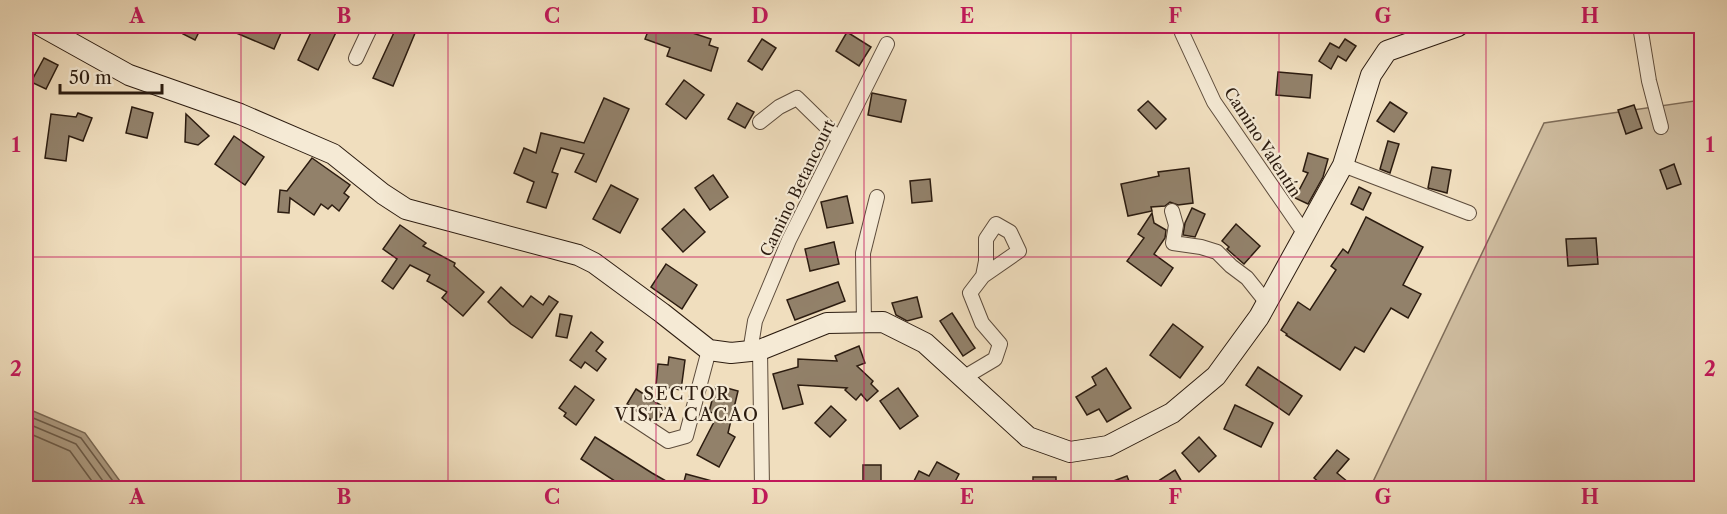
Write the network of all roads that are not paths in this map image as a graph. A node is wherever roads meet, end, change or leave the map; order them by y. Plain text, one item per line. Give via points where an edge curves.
1 (41, 26) edge
2 (371, 26) edge
3 (1458, 26) edge
4 (1640, 26) edge
5 (1182, 33) dead end
6 (887, 44) dead end
7 (356, 58) dead end
8 (760, 122) dead end
9 (1661, 128) dead end
10 (839, 139) junction
11 (1343, 165) junction
12 (876, 197) dead end
13 (1172, 211) dead end
14 (1469, 213) dead end
15 (1305, 234) junction
16 (982, 276) dead end
17 (1267, 303) junction
18 (864, 323) junction
19 (709, 350) junction
20 (755, 351) junction
21 (963, 378) junction
22 (627, 414) dead end
23 (762, 489) edge

1 - 19 street via 129,75 240,114 333,154 405,209 578,255
2 - 7 street
3 - 11 street via 1387,51 1371,75
4 - 9 street
5 - 15 street, Camino Valentín via 1214,102
6 - 10 street, Camino Betancourt
8 - 10 street via 797,98
10 - 20 street, Camino Betancourt via 789,240 755,321
11 - 14 street
11 - 15 street
12 - 18 street via 863,253
13 - 17 street via 1176,225 1173,243 1217,252 1247,278
15 - 17 street
16 - 21 street via 970,293 982,323 1000,344 995,359
17 - 21 street via 1216,376 1172,413 1108,446 1070,452 1028,437
18 - 20 street via 827,323
18 - 21 street via 883,322 925,343
19 - 20 street
19 - 22 street via 686,436 668,441
20 - 23 street, Camino Betancourt

